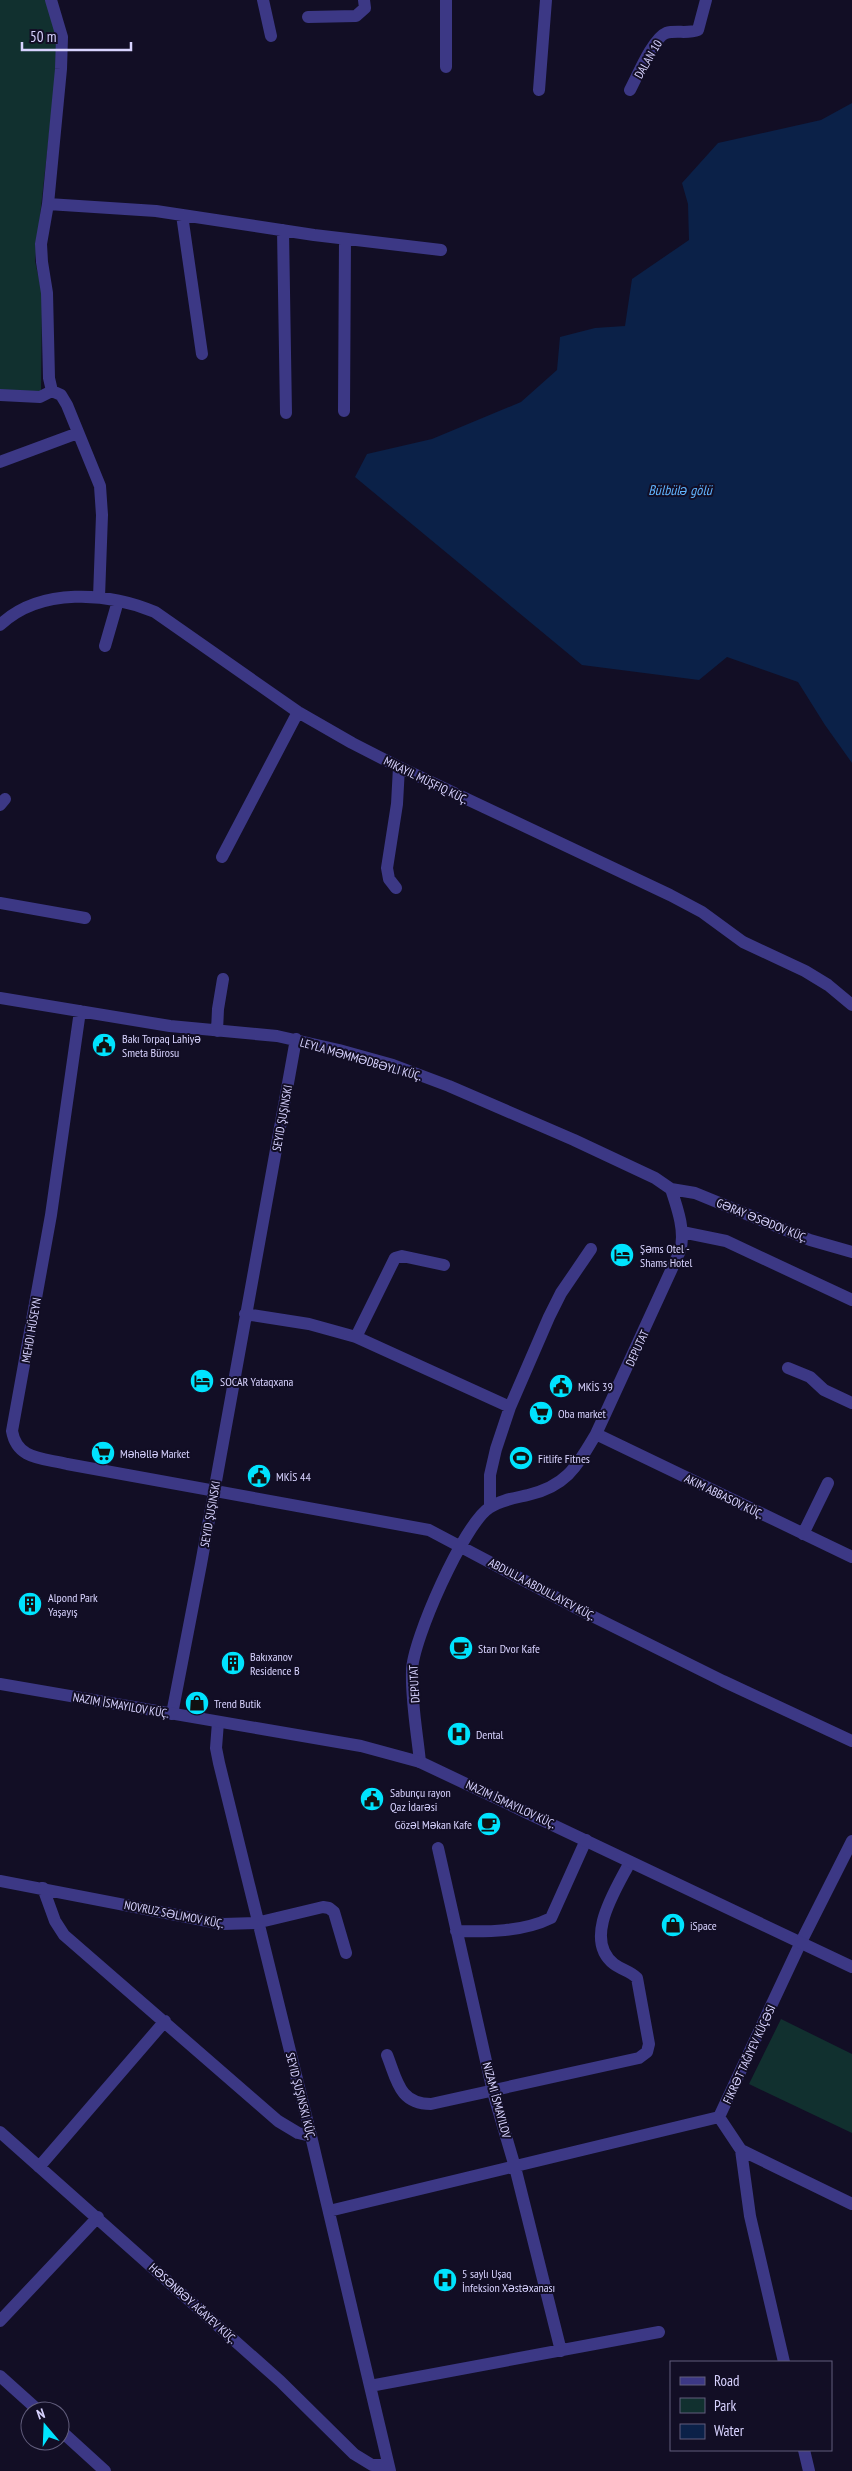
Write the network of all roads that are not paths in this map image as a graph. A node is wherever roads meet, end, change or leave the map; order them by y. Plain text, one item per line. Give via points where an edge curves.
1 (51, 0) edge
2 (263, 0) edge
3 (364, 0) edge
4 (446, 0) edge
5 (546, 0) edge
6 (706, 0) edge
7 (308, 17) dead end
8 (272, 36) dead end
9 (446, 66) dead end
10 (539, 90) dead end
11 (630, 90) dead end
12 (48, 204) junction
13 (182, 215) junction
14 (283, 230) junction
15 (345, 239) junction
16 (441, 250) dead end
17 (202, 354) dead end
18 (52, 391) junction
19 (0, 395) edge
20 (344, 411) dead end
21 (286, 413) dead end
22 (78, 433) junction
23 (0, 462) edge
24 (99, 596) junction
25 (118, 601) junction
26 (0, 624) edge
27 (105, 646) dead end
28 (298, 712) junction
29 (399, 767) junction
30 (222, 857) dead end
31 (396, 888) dead end
32 (0, 903) edge
33 (85, 918) dead end
34 (223, 979) dead end
35 (0, 998) edge
36 (852, 1005) edge
37 (80, 1011) junction
38 (217, 1031) junction
39 (296, 1039) junction
40 (671, 1189) junction
41 (682, 1232) junction
42 (591, 1249) dead end
43 (852, 1252) edge
44 (444, 1266) dead end
45 (852, 1300) edge
46 (245, 1314) junction
47 (356, 1337) junction
48 (788, 1368) dead end
49 (852, 1403) edge
50 (510, 1407) junction
51 (596, 1434) junction
52 (828, 1483) dead end
53 (214, 1492) junction
54 (490, 1506) junction
55 (803, 1534) junction
56 (461, 1546) junction
57 (852, 1557) edge
58 (0, 1684) edge
59 (172, 1714) junction
60 (218, 1722) junction
61 (852, 1741) edge
62 (420, 1762) junction
63 (586, 1840) junction
64 (852, 1841) edge
65 (438, 1848) dead end
66 (630, 1862) junction
67 (0, 1881) edge
68 (43, 1888) junction
69 (256, 1923) junction
70 (456, 1931) junction
71 (801, 1942) junction
72 (346, 1953) dead end
73 (852, 1967) edge
74 (164, 2022) junction
75 (387, 2055) dead end
76 (493, 2092) junction
77 (719, 2117) junction
78 (0, 2132) edge
79 (311, 2136) junction
80 (741, 2150) junction
81 (40, 2167) junction
82 (515, 2167) junction
83 (852, 2204) edge
84 (328, 2211) junction
85 (98, 2217) junction
86 (0, 2321) edge
87 (659, 2332) dead end
88 (561, 2351) junction
89 (784, 2361) edge
90 (0, 2376) edge
91 (370, 2386) junction
92 (28, 2401) edge
93 (70, 2439) edge
94 (804, 2451) edge
95 (389, 2468) edge
96 (105, 2471) edge
97 (809, 2471) edge

1 - 12 street via 62,45
2 - 8 street
3 - 7 street via 365,8 356,16
4 - 9 street
5 - 10 street
6 - 11 street, DALAN 10 via 698,30 667,33 658,38
12 - 13 street
12 - 18 street via 42,253
13 - 14 street
13 - 17 street
14 - 15 street
14 - 21 street
15 - 16 street
15 - 20 street
18 - 19 street via 40,397
18 - 22 street via 61,394
22 - 23 street
22 - 24 street via 100,486
24 - 25 street
24 - 26 street via 50,601 18,611
25 - 27 street
25 - 28 street via 155,612
28 - 29 street
28 - 30 street
29 - 31 street via 387,868 389,879
29 - 36 street via 702,912 742,942 805,971
32 - 33 street
34 - 38 street
35 - 37 street, LEYLA MƏMMƏDBƏYLI KÜÇ.
37 - 38 street, LEYLA MƏMMƏDBƏYLI KÜÇ.
37 - 53 street, MEHDI HÜSEYN via 49,1227 12,1431 14,1442 19,1450 29,1455
38 - 39 street, LEYLA MƏMMƏDBƏYLI KÜÇ.
39 - 40 street, LEYLA MƏMMƏDBƏYLI KÜÇ. via 393,1066 449,1086 574,1140 655,1178
39 - 46 street, SEYID ŞUŞINSKI
40 - 41 street, DEPUTAT
40 - 43 street, GƏRAY ƏSƏDOV KÜÇ. via 695,1193 810,1240
41 - 45 street via 726,1241
41 - 51 street, DEPUTAT via 680,1250
42 - 50 street via 561,1293
44 - 47 street via 402,1256 395,1258
46 - 47 street via 309,1324
46 - 53 street, SEYID ŞUŞINSKI
47 - 50 street
48 - 49 street via 810,1376 824,1390
50 - 54 street via 490,1475
51 - 54 street, DEPUTAT via 581,1459 552,1488
51 - 55 street, AKIM ABBASOV KÜÇ.
52 - 55 street
53 - 56 street, ABDULLA ABDULLAYEV KÜÇ. via 408,1525 441,1535
53 - 59 street, SEYID ŞUŞINSKI
54 - 56 street, DEPUTAT via 478,1518
55 - 57 street, AKIM ABBASOV KÜÇ.
56 - 61 street, ABDULLA ABDULLAYEV KÜÇ. via 580,1610
56 - 62 street, DEPUTAT via 423,1624 414,1650 412,1670
58 - 59 street
59 - 60 street
60 - 62 street via 361,1746
60 - 69 street, SEYID ŞUŞINSKI KÜÇ. via 218,1763
62 - 63 street
63 - 66 street
63 - 70 street via 551,1918 540,1924 490,1932
64 - 71 street
65 - 70 street
66 - 71 street
66 - 76 street via 602,1918 601,1935 605,1952 614,1964 637,1978 648,2052 639,2058
67 - 68 street, NOVRUZ SƏLIMOV KÜÇ.
68 - 69 street, NOVRUZ SƏLIMOV KÜÇ. via 224,1924
68 - 74 street via 55,1921 64,1935
69 - 72 street, NOVRUZ SƏLIMOV KÜÇ. via 330,1908
69 - 79 street, SEYID ŞUŞINSKI KÜÇ.
70 - 76 street
71 - 73 street
71 - 77 street
74 - 79 street via 278,2121 298,2133
74 - 81 street
75 - 76 street via 401,2092 420,2104
76 - 82 street
77 - 80 street
77 - 82 street
78 - 81 street, HƏSƏNBƏY AĞAYEV KÜÇ.
79 - 84 street, SEYID ŞUŞINSKI KÜÇ.
80 - 83 street
80 - 89 street via 750,2216
81 - 85 street, HƏSƏNBƏY AĞAYEV KÜÇ.
82 - 84 street
82 - 88 street
84 - 91 street, SEYID ŞUŞINSKI KÜÇ.
85 - 86 street
85 - 95 street, HƏSƏNBƏY AĞAYEV KÜÇ. via 280,2381 354,2454 372,2465
87 - 88 street
88 - 91 street
90 - 92 street
91 - 95 street, SEYID ŞUŞINSKI KÜÇ.
93 - 96 street
94 - 97 street

